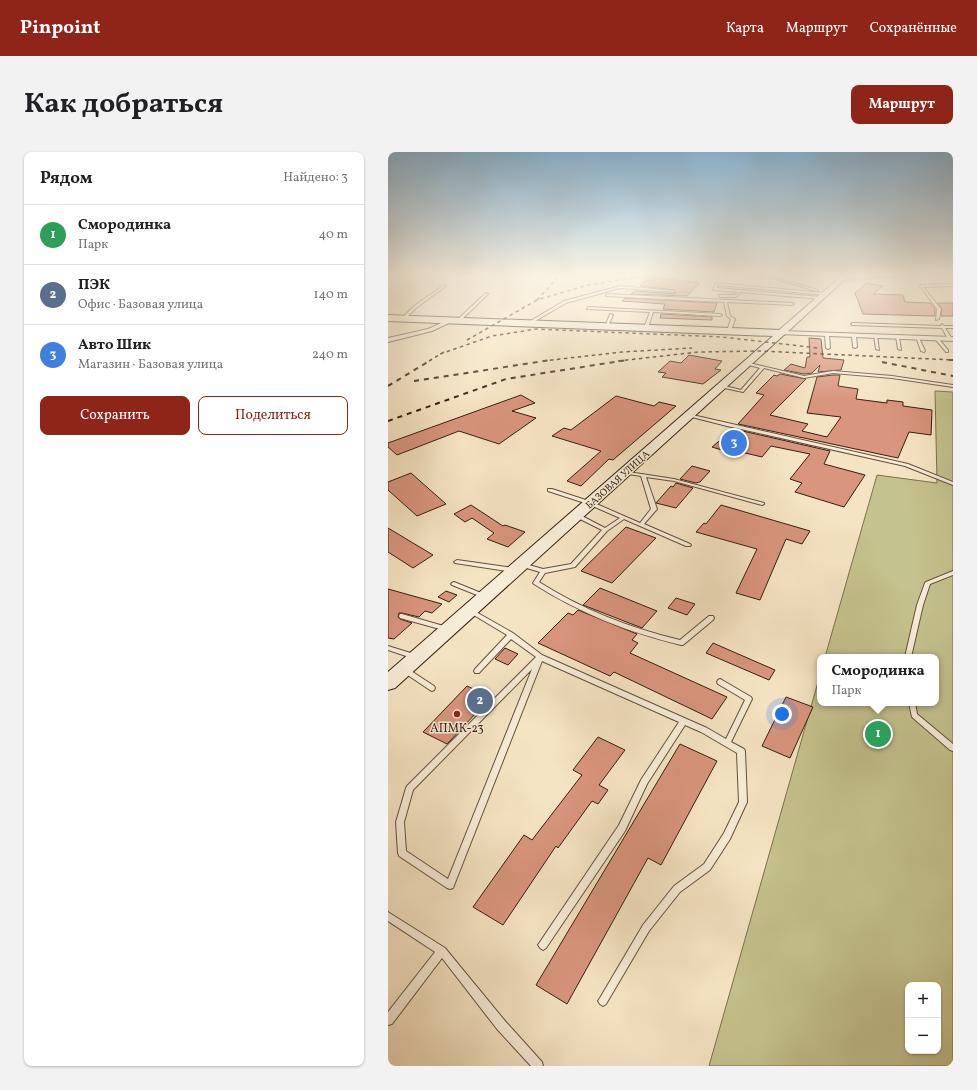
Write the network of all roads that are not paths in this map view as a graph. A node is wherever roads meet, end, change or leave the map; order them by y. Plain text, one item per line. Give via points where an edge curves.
1 (405, 317) edge
2 (460, 317) edge
3 (540, 317) edge
4 (610, 317) edge
5 (650, 317) edge
6 (730, 317) edge
7 (799, 317) edge
8 (388, 318) edge
9 (403, 319) junction
10 (455, 321) junction
11 (529, 323) junction
12 (853, 324) dead end
13 (943, 325) junction
14 (606, 326) junction
15 (953, 327) edge
16 (646, 328) junction
17 (729, 331) junction
18 (781, 333) junction
19 (827, 335) junction
20 (854, 336) junction
21 (875, 336) junction
22 (897, 337) junction
23 (917, 338) junction
24 (937, 339) junction
25 (951, 339) edge
26 (388, 340) edge
27 (855, 347) dead end
28 (828, 348) dead end
29 (878, 349) dead end
30 (900, 349) dead end
31 (923, 351) dead end
32 (947, 351) dead end
33 (746, 363) junction
34 (763, 366) junction
35 (721, 386) junction
36 (953, 386) edge
37 (689, 415) junction
38 (624, 472) junction
39 (642, 475) junction
40 (953, 484) edge
41 (550, 490) dead end
42 (590, 503) junction
43 (762, 504) dead end
44 (576, 515) junction
45 (624, 518) junction
46 (641, 525) junction
47 (605, 530) junction
48 (688, 545) dead end
49 (457, 562) dead end
50 (518, 567) junction
51 (543, 571) junction
52 (953, 573) edge
53 (454, 584) dead end
54 (485, 596) junction
55 (469, 610) junction
56 (402, 616) dead end
57 (712, 618) dead end
58 (448, 629) junction
59 (511, 635) junction
60 (388, 648) edge
61 (909, 654) edge
62 (540, 657) junction
63 (416, 658) junction
64 (404, 669) junction
65 (477, 670) dead end
66 (720, 682) dead end
67 (388, 683) edge
68 (432, 688) dead end
69 (912, 706) edge
70 (684, 721) junction
71 (727, 743) junction
72 (953, 748) edge
73 (388, 916) edge
74 (543, 945) dead end
75 (442, 951) junction
76 (603, 1002) dead end
77 (388, 1020) edge
78 (538, 1066) edge

1 - 9 lane
2 - 10 lane
3 - 11 lane
4 - 14 lane
5 - 16 lane
6 - 17 lane via 733,319
7 - 18 street, БАЗОВАЯ УЛИЦА
8 - 9 main road
9 - 10 main road
10 - 11 main road
10 - 26 street
11 - 14 main road
12 - 13 lane
13 - 15 lane
13 - 25 lane
14 - 16 main road
16 - 17 main road
17 - 18 main road
18 - 19 street
18 - 33 main road, БАЗОВАЯ УЛИЦА
19 - 20 street
19 - 28 lane
20 - 21 street
20 - 27 lane
21 - 22 street
21 - 29 lane
22 - 23 street
22 - 30 lane
23 - 24 street
23 - 31 lane
24 - 25 street
24 - 32 lane
33 - 34 lane
33 - 35 main road, БАЗОВАЯ УЛИЦА
34 - 35 lane via 742,391
34 - 36 lane via 804,377 840,373
35 - 37 main road, БАЗОВАЯ УЛИЦА
37 - 38 main road, БАЗОВАЯ УЛИЦА
37 - 40 lane via 906,465
38 - 39 lane
38 - 42 main road, БАЗОВАЯ УЛИЦА
39 - 43 lane via 674,480
39 - 46 lane via 654,509
41 - 42 lane
42 - 44 main road, БАЗОВАЯ УЛИЦА
42 - 45 lane
44 - 47 lane
44 - 50 main road, БАЗОВАЯ УЛИЦА
45 - 46 lane
45 - 47 lane
46 - 48 lane
47 - 51 lane via 573,566
49 - 50 lane
50 - 51 lane
50 - 54 main road, БАЗОВАЯ УЛИЦА
51 - 57 lane via 536,583 561,600 645,634 681,643
52 - 61 lane via 928,583
53 - 54 lane
54 - 55 main road, БАЗОВАЯ УЛИЦА
55 - 58 main road, БАЗОВАЯ УЛИЦА
55 - 59 lane
56 - 58 lane
58 - 63 main road, БАЗОВАЯ УЛИЦА
59 - 62 lane
59 - 65 lane
60 - 63 lane
62 - 62 lane via 410,788 400,822 402,853 450,885
62 - 70 lane
63 - 64 main road, БАЗОВАЯ УЛИЦА
64 - 67 main road, БАЗОВАЯ УЛИЦА
64 - 68 lane
66 - 71 lane via 749,699
69 - 72 lane via 914,715
70 - 71 lane
70 - 74 lane via 644,782 622,828
71 - 76 lane via 741,751 743,802 727,836 707,867 677,889 646,928
73 - 75 lane
75 - 77 lane
75 - 78 lane via 501,1025

